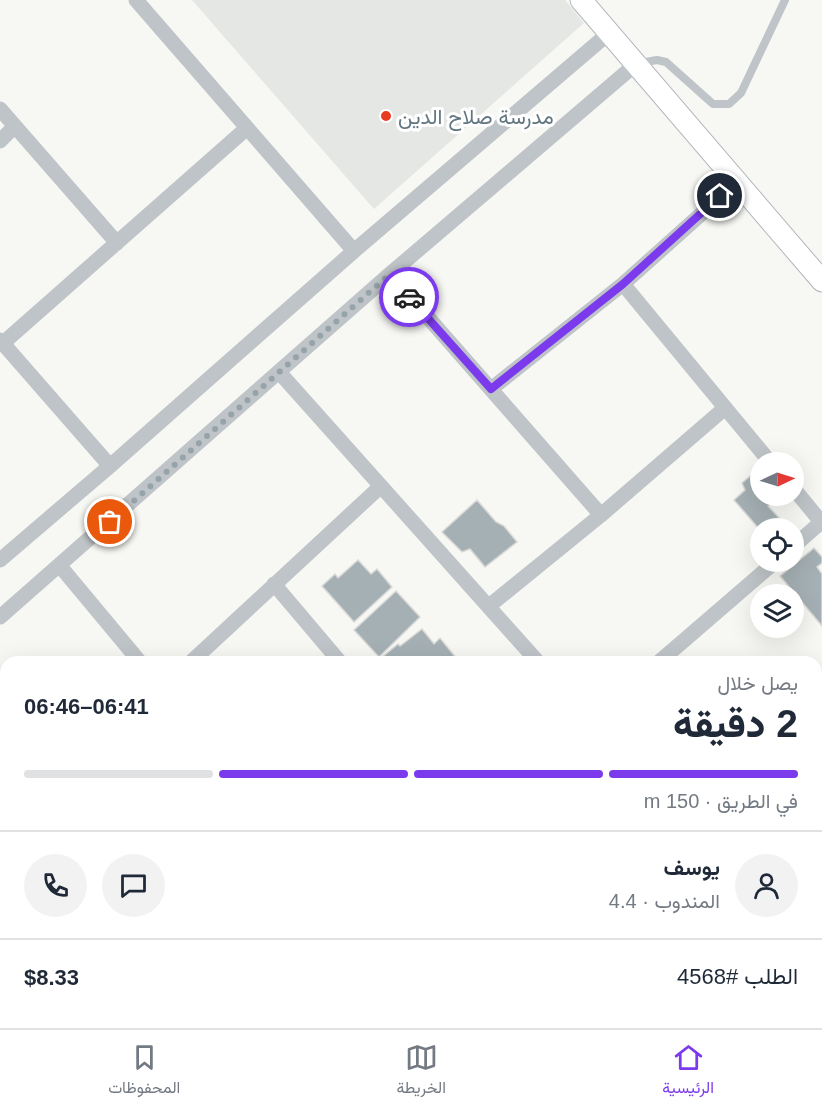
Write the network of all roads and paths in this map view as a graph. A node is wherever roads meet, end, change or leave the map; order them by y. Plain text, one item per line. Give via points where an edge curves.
1 (136, 0) edge
2 (581, 0) edge
3 (785, 0) edge
4 (609, 33) junction
5 (636, 64) junction
6 (0, 109) edge
7 (15, 126) junction
8 (247, 128) junction
9 (0, 141) edge
10 (737, 182) junction
11 (117, 243) junction
12 (354, 251) junction
13 (390, 274) junction
14 (822, 281) edge
15 (623, 284) junction
16 (1, 342) edge
17 (279, 372) junction
18 (491, 389) junction
19 (725, 408) junction
20 (762, 452) edge
21 (110, 466) junction
22 (381, 486) junction
23 (804, 501) edge
24 (601, 515) junction
25 (821, 522) edge
26 (804, 537) edge
27 (0, 560) edge
28 (60, 566) junction
29 (763, 572) edge
30 (274, 584) junction
31 (489, 606) junction
32 (0, 617) edge
33 (135, 656) edge
34 (197, 656) edge
35 (335, 656) edge
36 (532, 656) edge
37 (666, 656) edge

1 - 8 street
2 - 4 street
3 - 5 lane via 741,93 729,104 712,104 666,62
4 - 5 street
4 - 12 street
5 - 10 street
5 - 13 street
6 - 7 street
7 - 9 street
7 - 11 street
8 - 11 street
8 - 12 street
10 - 14 street
10 - 15 street
11 - 16 street
12 - 21 street
13 - 17 street
13 - 18 street
15 - 18 street
15 - 19 street
16 - 21 street
17 - 22 street
17 - 28 street
18 - 24 street
19 - 20 street
19 - 24 street
21 - 27 street
22 - 30 street
22 - 31 street
23 - 25 street
24 - 31 street
25 - 26 street
28 - 32 street
28 - 33 street
29 - 37 street
30 - 34 street
30 - 35 street
31 - 36 street

